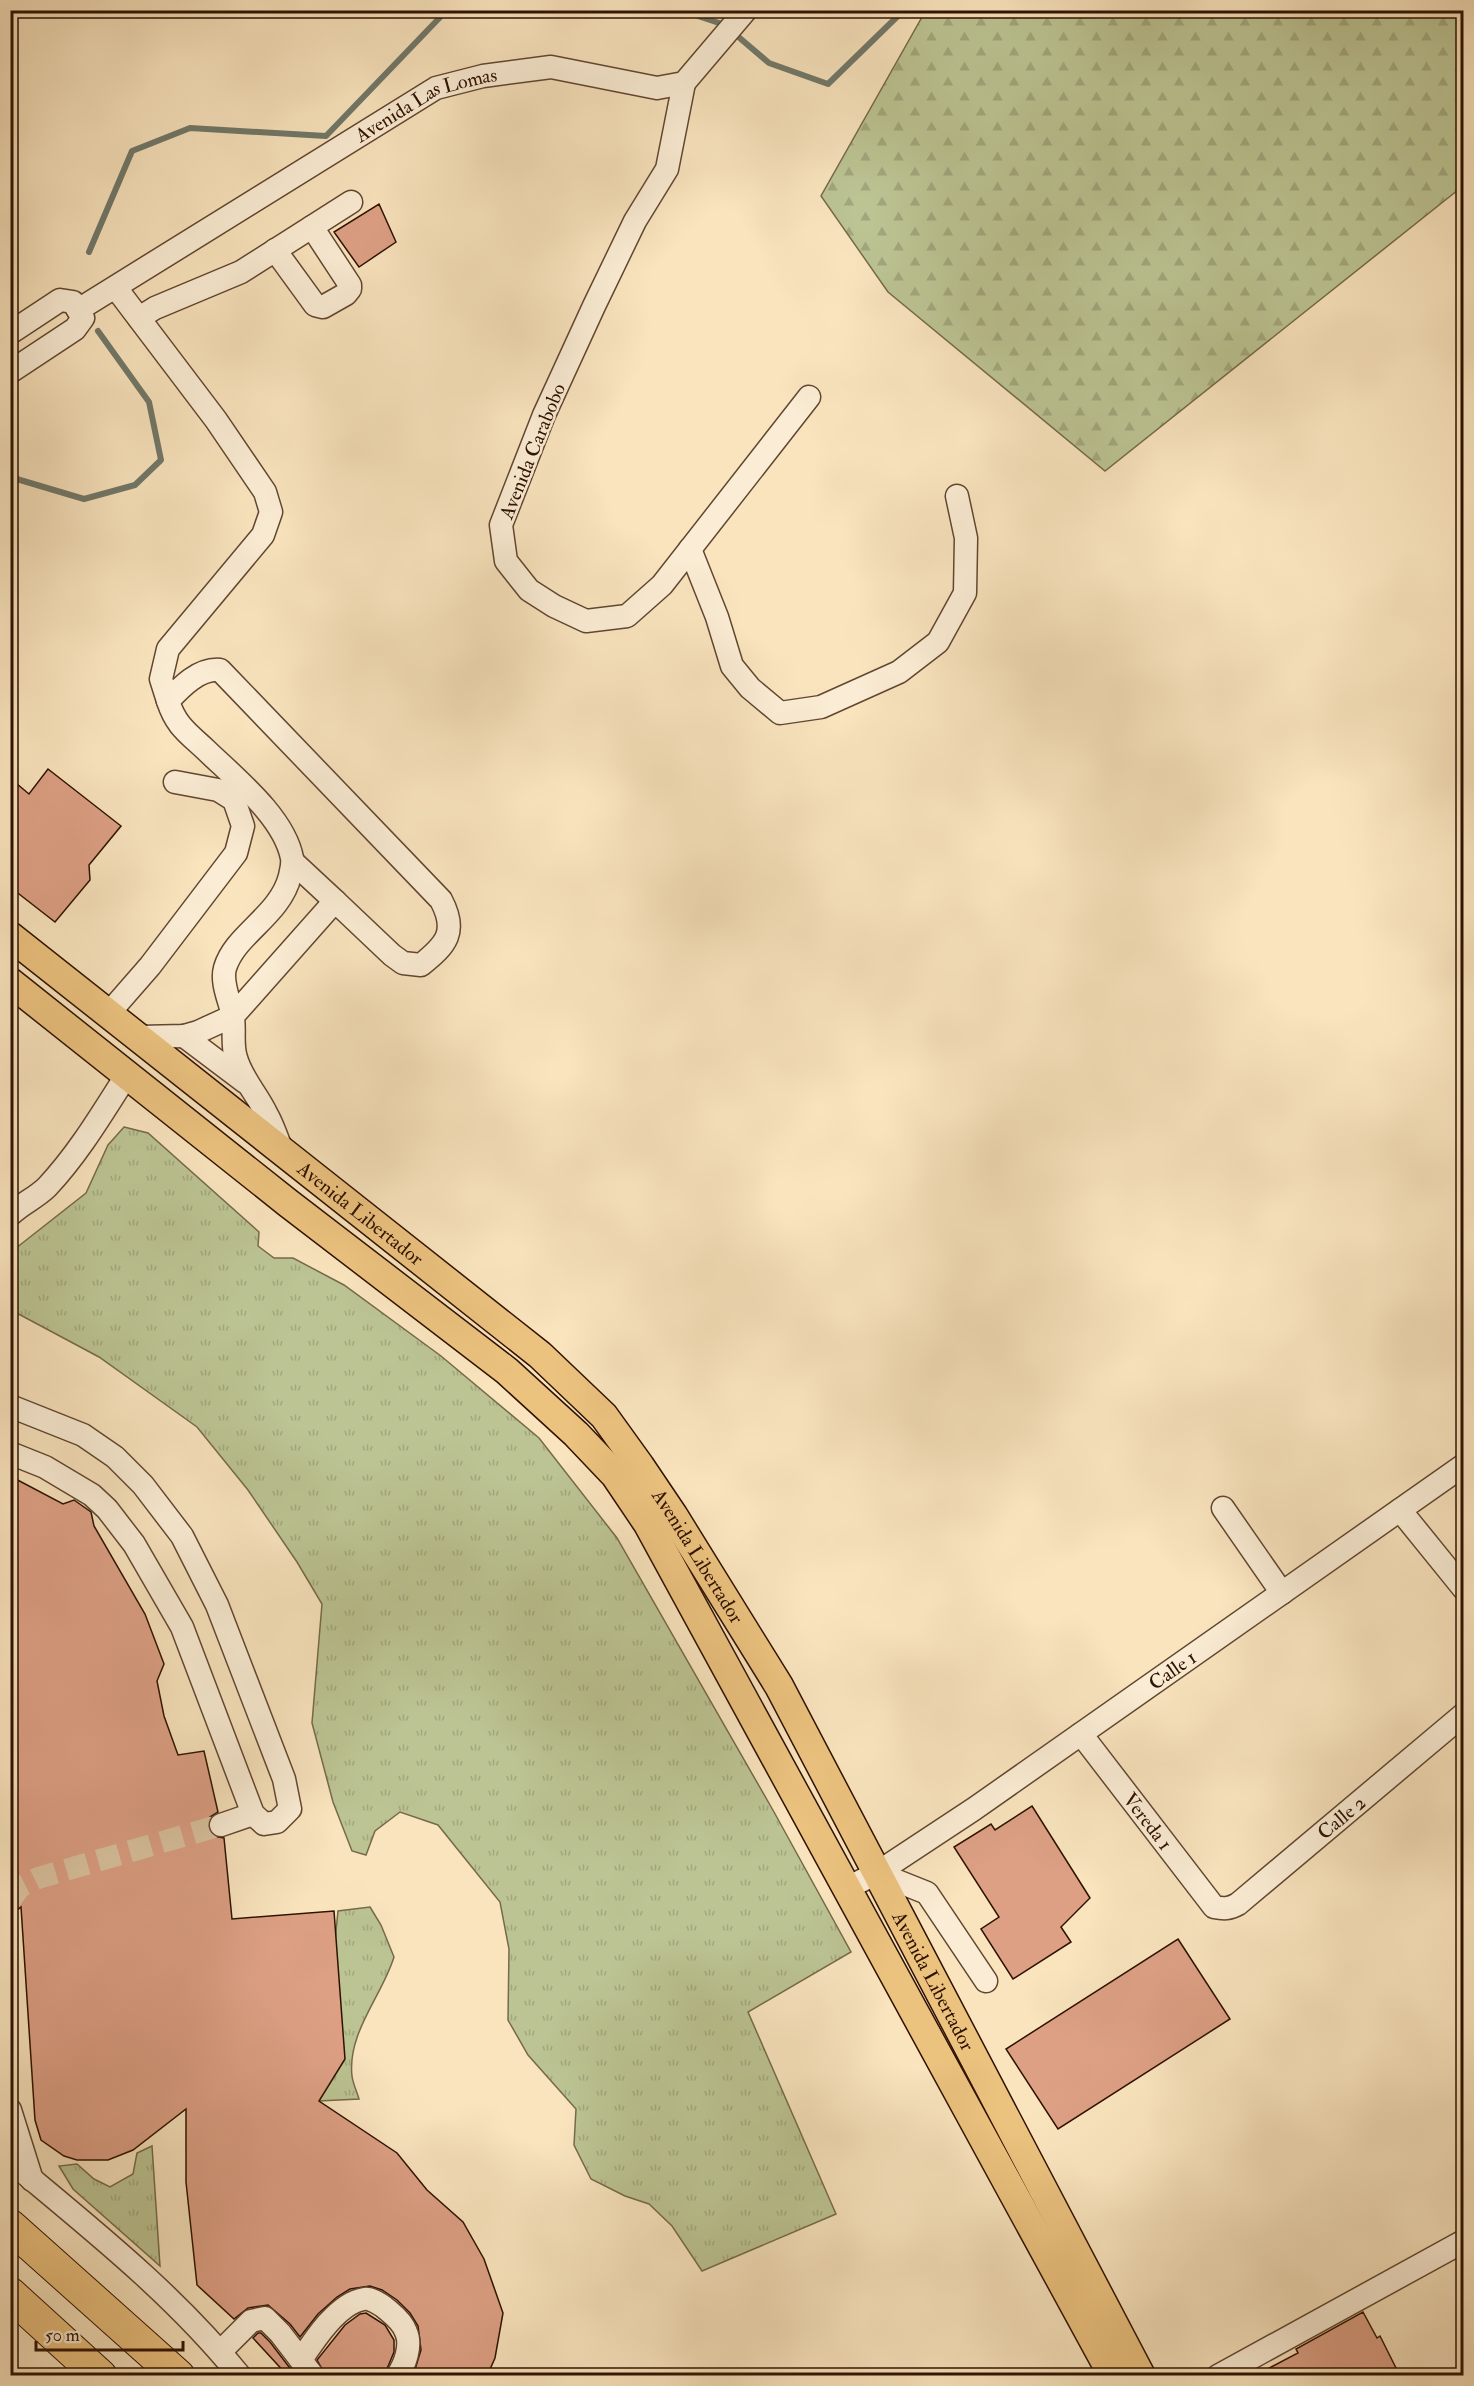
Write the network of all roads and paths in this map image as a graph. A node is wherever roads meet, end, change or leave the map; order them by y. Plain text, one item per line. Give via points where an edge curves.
1 (746, 10) edge
2 (684, 83) junction
3 (351, 202) dead end
4 (312, 227) junction
5 (276, 250) junction
6 (116, 288) junction
7 (78, 310) junction
8 (139, 318) junction
9 (10, 333) edge
10 (10, 372) edge
11 (809, 397) dead end
12 (957, 496) dead end
13 (690, 549) junction
14 (168, 701) junction
15 (175, 782) dead end
16 (293, 862) junction
17 (335, 901) junction
18 (10, 936) edge
19 (10, 982) edge
20 (109, 1013) junction
21 (233, 1016) junction
22 (184, 1036) junction
23 (140, 1037) junction
24 (128, 1074) junction
25 (246, 1083) junction
26 (282, 1151) junction
27 (14, 1209) edge
28 (10, 1406) edge
29 (10, 1453) edge
30 (1464, 1465) edge
31 (1223, 1508) dead end
32 (1400, 1510) junction
33 (1464, 1589) edge
34 (1282, 1593) junction
35 (1464, 1714) edge
36 (1081, 1734) junction
37 (253, 1814) junction
38 (221, 1825) tunnel mouth
39 (877, 1872) junction
40 (847, 1888) junction
41 (1214, 1907) joint
42 (986, 1981) dead end
43 (10, 2110) edge
44 (15, 2136) edge
45 (10, 2162) edge
46 (32, 2180) junction
47 (10, 2226) edge
48 (1464, 2241) edge
49 (10, 2294) edge
50 (220, 2352) junction
51 (307, 2368) edge
52 (100, 2376) edge
53 (178, 2376) edge
54 (240, 2376) edge
55 (397, 2376) edge
56 (1113, 2376) edge
57 (1141, 2376) edge
58 (1218, 2376) edge

1 - 2 street
2 - 6 street, Avenida Las Lomas via 657,88 551,67 483,76 436,88
2 - 13 street, Avenida Carabobo via 667,169 635,221 594,306 544,416 501,525 506,561 529,590 586,621 627,616 662,585
3 - 4 street
4 - 5 street
4 - 5 street via 350,285 346,294 323,307 315,305
5 - 8 street via 241,272
6 - 7 street, Avenida Las Lomas
6 - 8 street
7 - 9 street via 73,302 60,300
7 - 10 street via 83,318 75,329
8 - 14 street via 238,450 265,492 271,512 262,535 168,649 161,679
11 - 13 street, Avenida Carabobo
12 - 13 street via 966,538 965,593 938,642 899,672 821,707 780,713 750,688 732,666
14 - 16 street via 173,717 184,731 261,805 283,832
14 - 17 street via 192,678 220,670 441,900 450,926 446,941 421,965 403,963
15 - 20 street via 218,790 234,800 243,826 236,853
16 - 17 street
16 - 21 street via 278,904 234,951 225,968
17 - 21 street
18 - 20 main road, Avenida Libertador
19 - 24 main road, Avenida Libertador
20 - 23 main road, Avenida Libertador
21 - 22 street
21 - 25 street via 235,1056
22 - 23 street
22 - 25 street
23 - 26 main road, Avenida Libertador
24 - 27 street via 74,1156 45,1189
24 - 40 main road, Avenida Libertador via 507,1371 615,1475 648,1524
25 - 26 street via 266,1112
26 - 39 main road, Avenida Libertador via 540,1355 604,1416 673,1515 779,1686
28 - 37 street via 83,1435 115,1457 143,1485 182,1536 217,1605 284,1779 290,1809 278,1822 264,1824
29 - 37 street via 45,1467 92,1495 134,1544 182,1627
30 - 32 street, Calle 1
31 - 34 street
32 - 33 street
32 - 34 street, Calle 1
34 - 36 street, Calle 1
35 - 41 street, Calle 2 via 1238,1904
36 - 39 street, Calle 1
36 - 41 street, Vereda 1
37 - 38 street
39 - 40 street, Calle 1
39 - 42 street via 927,1893
39 - 57 main road, Avenida Libertador
40 - 56 main road, Avenida Libertador
43 - 44 street
44 - 46 street
45 - 46 street
46 - 50 street via 148,2280
47 - 53 highway
48 - 58 street
49 - 52 highway
50 - 51 street via 251,2321 265,2318
50 - 54 street
51 - 55 street via 328,2323 345,2308 364,2299 378,2302 407,2332 408,2353

